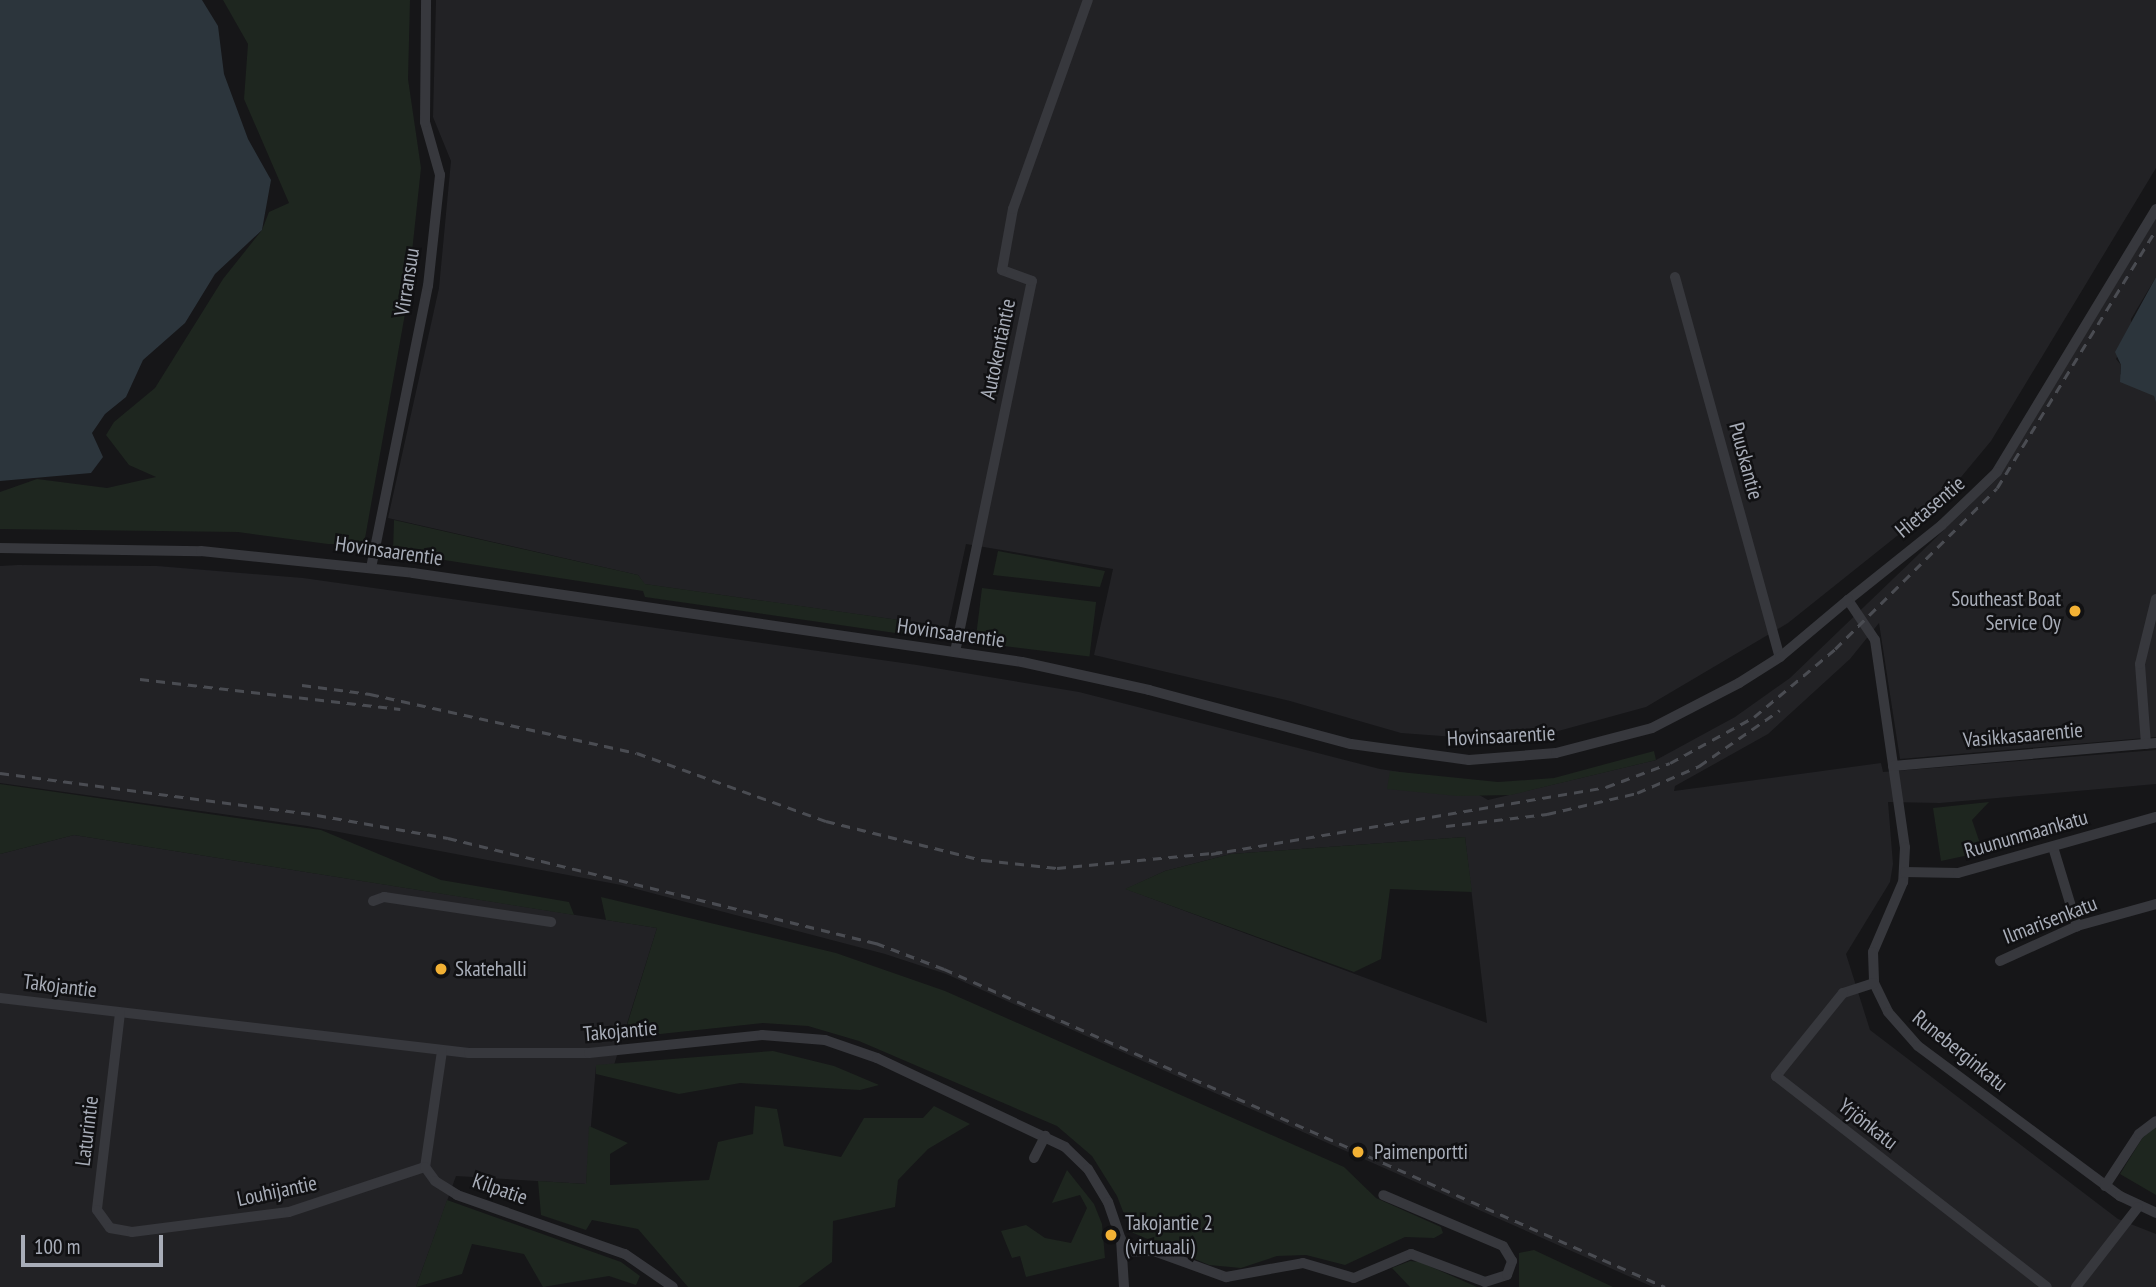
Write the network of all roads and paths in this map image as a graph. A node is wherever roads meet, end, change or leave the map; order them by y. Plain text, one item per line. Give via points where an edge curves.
1 (426, 0) edge
2 (1088, 0) edge
3 (2156, 209) edge
4 (1675, 277) dead end
5 (0, 548) edge
6 (371, 568) junction
7 (2156, 599) edge
8 (1848, 600) junction
9 (955, 652) junction
10 (1780, 657) junction
11 (2151, 744) edge
12 (1893, 766) junction
13 (2156, 817) edge
14 (2053, 847) junction
15 (1905, 872) junction
16 (373, 901) dead end
17 (2156, 904) edge
18 (551, 922) dead end
19 (2077, 926) junction
20 (2000, 961) dead end
21 (1874, 983) junction
22 (0, 998) edge
23 (120, 1013) junction
24 (442, 1051) junction
25 (2156, 1121) edge
26 (1045, 1136) junction
27 (1034, 1158) dead end
28 (425, 1167) junction
29 (2105, 1186) junction
30 (1384, 1195) dead end
31 (2138, 1207) junction
32 (2156, 1213) edge
33 (132, 1232) joint
34 (1123, 1252) junction
35 (673, 1287) edge
36 (1124, 1287) edge
37 (2047, 1287) edge
38 (2076, 1287) edge

1 - 6 street, Virransuu via 425,122 440,175 428,286
2 - 9 street, Autokentäntie via 1013,209 1002,270 1032,281
3 - 8 street, Hietasentie via 1997,472 1942,525
4 - 10 street, Puuskantie
5 - 6 street, Hovinsaarentie via 140,548
6 - 9 street, Hovinsaarentie
7 - 11 street via 2140,664
8 - 10 street, Hovinsaarentie
8 - 12 street via 1875,640
9 - 10 street, Hovinsaarentie via 1067,671 1364,747 1469,760 1556,753 1652,728 1694,709
11 - 12 street, Vasikkasaarentie
12 - 15 street
13 - 14 street, Ruununmaankatu
14 - 15 street, Ruununmaankatu via 1958,873
14 - 19 street
15 - 21 street via 1878,934
16 - 18 street via 384,897
17 - 19 street, Ilmarisenkatu
19 - 20 street, Ilmarisenkatu
21 - 29 street, Runeberginkatu via 1893,1020 1918,1046
21 - 37 street, Yrjönkatu via 1843,993 1776,1076
22 - 23 street, Takojantie
23 - 24 street, Takojantie
23 - 33 street, Laturintie via 97,1210 110,1228
24 - 26 street, Takojantie via 539,1055 762,1035 808,1037 858,1050
24 - 28 street
25 - 29 street via 2140,1135
26 - 27 street
26 - 34 street, Takojantie via 1088,1169 1108,1202
28 - 33 street, Louhijantie via 412,1175 289,1212
28 - 35 street, Kilpatie via 435,1181 457,1195 625,1254
29 - 31 street, Runeberginkatu
30 - 34 street via 1503,1246 1513,1261 1507,1275 1485,1282 1411,1254 1354,1278 1303,1264 1226,1276 1154,1251
31 - 32 street, Runeberginkatu
31 - 38 street
34 - 36 street, Takojantie

